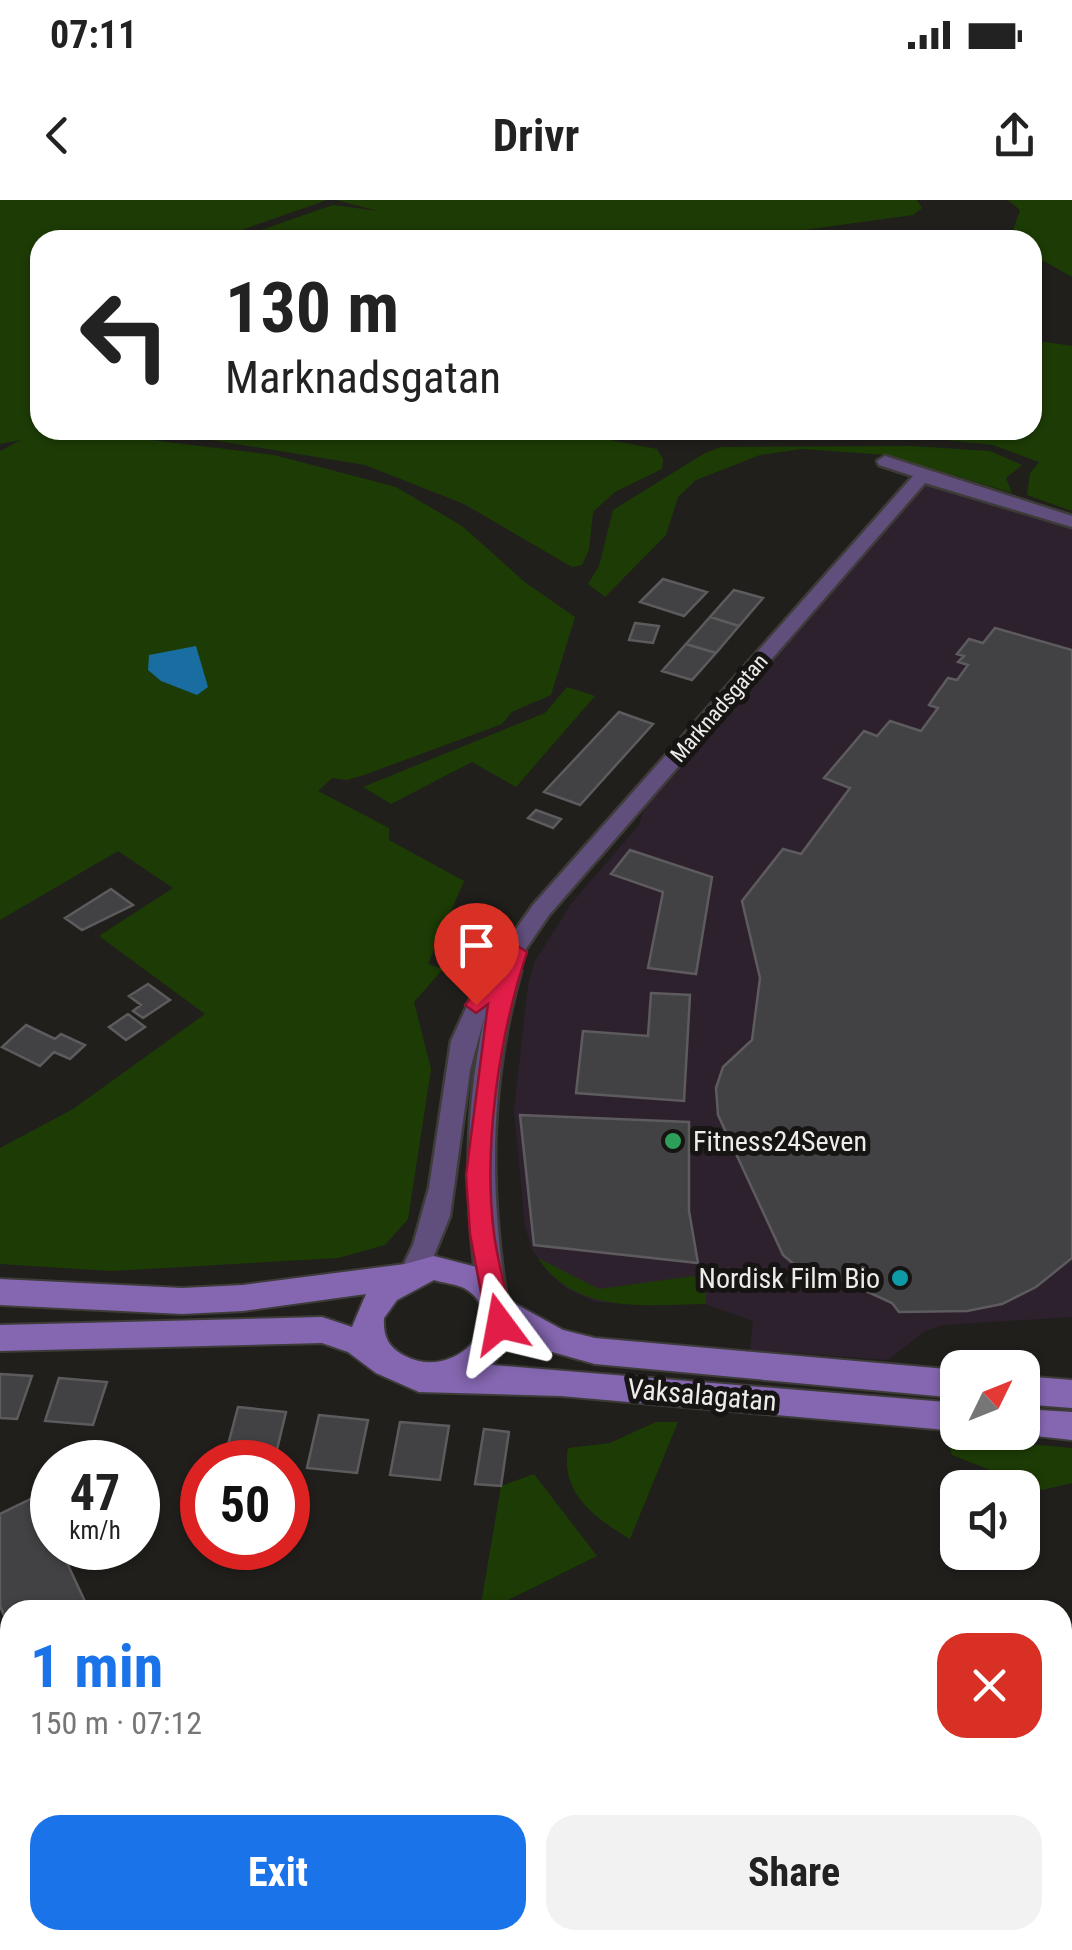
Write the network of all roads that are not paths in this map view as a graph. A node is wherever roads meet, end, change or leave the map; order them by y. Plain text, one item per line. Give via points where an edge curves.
1 (885, 461) dead end
2 (933, 474) junction
3 (1072, 522) edge
4 (516, 952) junction
5 (408, 1274) junction
6 (0, 1292) edge
7 (496, 1302) junction
8 (0, 1338) edge
9 (387, 1362) junction
10 (446, 1376) junction
11 (940, 1382) edge
12 (1040, 1391) edge
13 (1072, 1394) edge
14 (940, 1416) edge
15 (1040, 1423) edge
16 (1072, 1426) edge

1 - 2 street
2 - 3 street
2 - 4 street, Marknadsgatan via 919,479 552,898
4 - 5 street, Marknadsgatan via 476,1005 463,1038 442,1196 427,1248
4 - 7 street, Marknadsgatan via 492,1041 478,1175
5 - 6 main road via 182,1302
5 - 7 main road via 451,1270 481,1282
5 - 9 main road via 387,1286 370,1316 369,1333
7 - 10 main road via 497,1338 489,1352
7 - 11 main road, Vaksalagatan via 556,1341 595,1351
8 - 9 main road via 322,1330
9 - 10 main road via 424,1378
10 - 14 main road, Vaksalagatan
12 - 13 main road
15 - 16 main road

